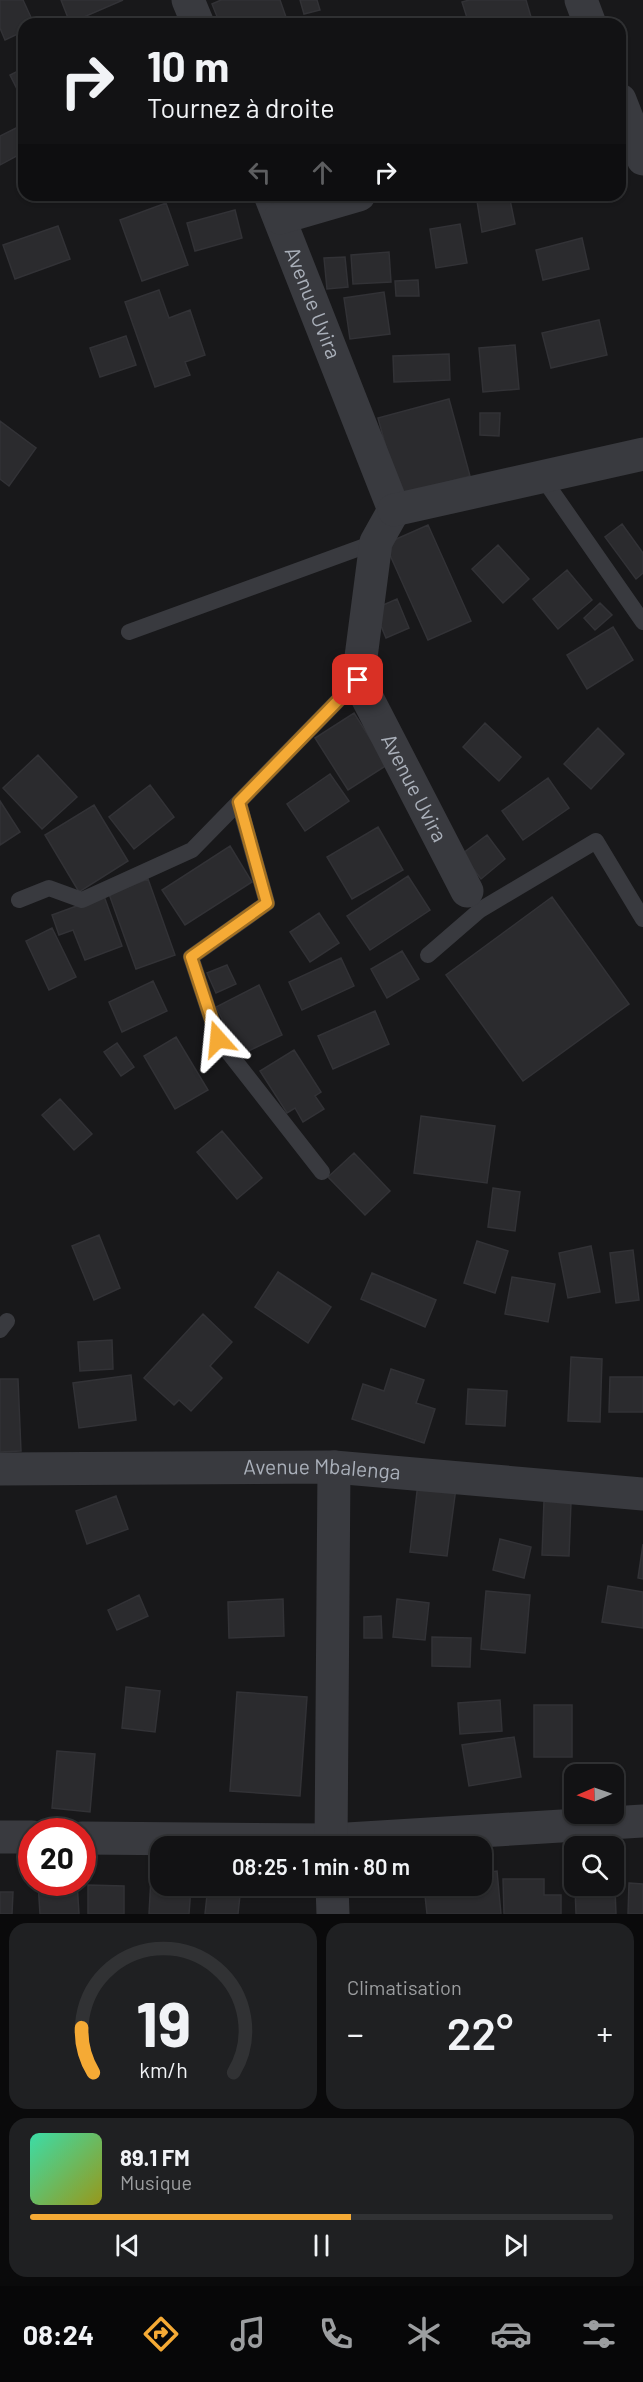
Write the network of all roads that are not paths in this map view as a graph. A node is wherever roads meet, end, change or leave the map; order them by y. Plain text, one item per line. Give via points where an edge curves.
1 (188, 0) edge
2 (581, 0) edge
3 (196, 18) edge
4 (588, 18) edge
5 (627, 112) edge
6 (643, 159) edge
7 (316, 201) edge
8 (275, 207) edge
9 (643, 454) edge
10 (542, 477) junction
11 (394, 510) junction
12 (376, 542) junction
13 (643, 622) edge
14 (129, 632) dead end
15 (358, 680) junction
16 (239, 802) junction
17 (19, 900) dead end
18 (474, 901) junction
19 (643, 919) edge
20 (428, 955) dead end
21 (322, 1172) dead end
22 (333, 1467) junction
23 (0, 1468) edge
24 (643, 1494) edge
25 (643, 1821) edge
26 (331, 1836) edge
27 (430, 1836) edge
28 (0, 1837) edge
29 (18, 1837) edge
30 (96, 1838) edge
31 (150, 1839) edge
32 (332, 1896) edge
33 (333, 1914) edge

1 - 3 street
2 - 4 street
5 - 6 street
7 - 8 street
8 - 11 street, Avenue Uvira
9 - 10 street
10 - 11 street
10 - 13 lane
11 - 12 street
12 - 14 lane
12 - 15 street
15 - 16 lane
15 - 18 street, Avenue Uvira
16 - 17 lane via 192,850 82,900 49,888
16 - 21 lane via 267,903 191,957 218,1039
18 - 19 lane via 596,841
18 - 20 lane
22 - 23 street, Avenue Mbalenga
22 - 24 street, Avenue Mbalenga
22 - 26 street
25 - 27 street
28 - 29 street
30 - 31 street
32 - 33 street

